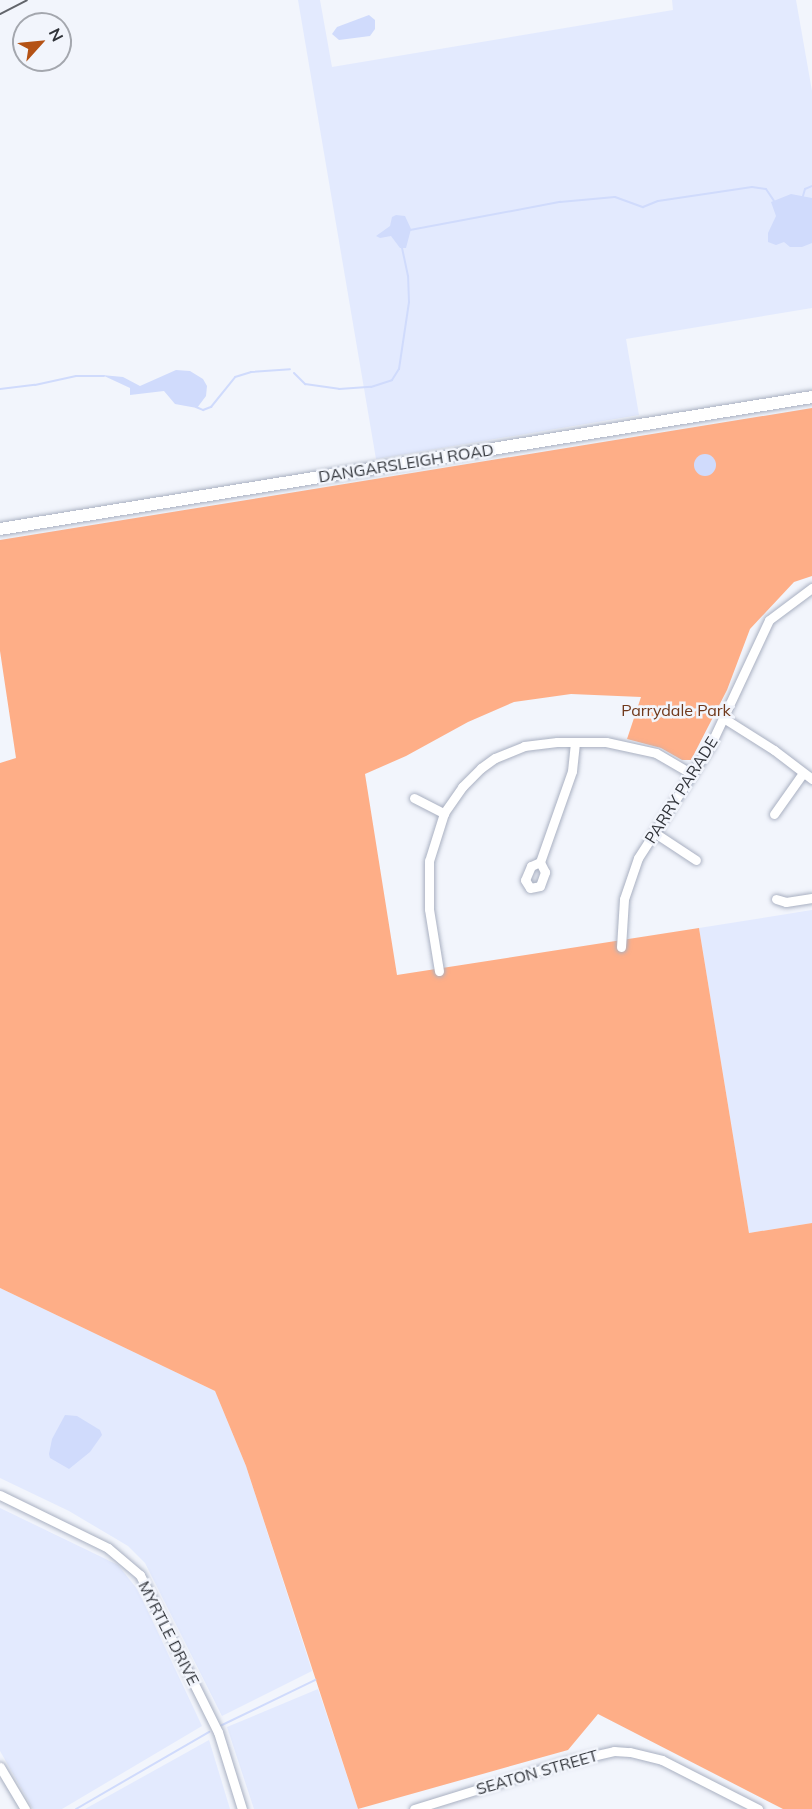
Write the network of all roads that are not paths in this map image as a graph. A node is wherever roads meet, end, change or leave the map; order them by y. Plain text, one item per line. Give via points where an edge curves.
1 (812, 397) edge
2 (0, 528) edge
3 (812, 588) edge
4 (725, 719) junction
5 (575, 742) junction
6 (692, 774) junction
7 (808, 776) edge
8 (414, 798) dead end
9 (444, 813) junction
10 (774, 814) dead end
11 (655, 833) junction
12 (696, 860) dead end
13 (540, 862) dead end
14 (812, 898) edge
15 (777, 899) dead end
16 (621, 947) dead end
17 (439, 971) dead end
18 (0, 1495) edge
19 (0, 1767) edge
20 (25, 1809) edge
21 (242, 1809) edge
22 (414, 1809) edge
23 (758, 1809) edge

1 - 2 street, DANGARSLEIGH ROAD
3 - 4 street, PARRY PARADE via 770,620
4 - 6 street, PARRY PARADE
4 - 7 street
5 - 6 street via 630,746 656,753
5 - 9 street via 524,746 495,758 467,782
5 - 13 street via 572,771
6 - 11 street, PARRY PARADE
7 - 10 street
8 - 9 street
9 - 17 street via 429,861 428,893
11 - 12 street
11 - 16 street, PARRY PARADE via 630,878 624,899
14 - 15 street via 786,902
18 - 21 street, MYRTLE DRIVE via 108,1548 140,1575 218,1732
19 - 20 street
22 - 23 street, SEATON STREET via 614,1751 662,1760

